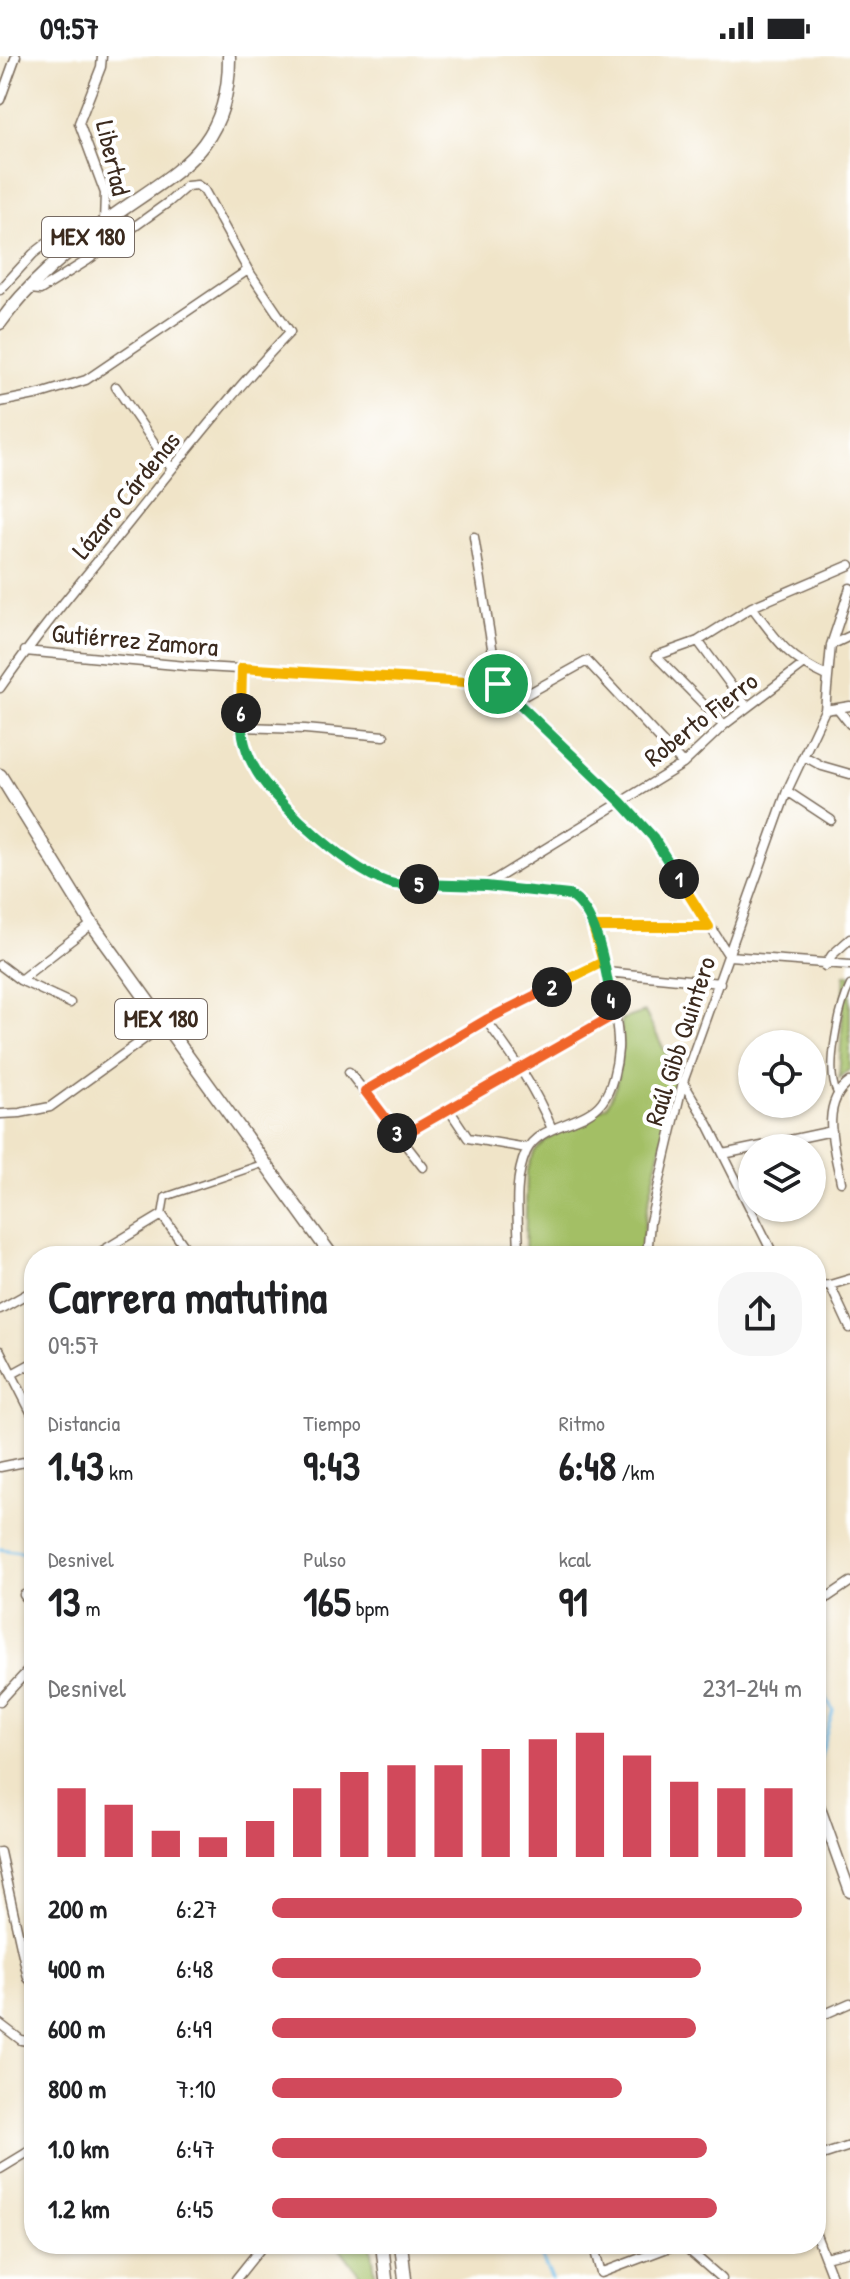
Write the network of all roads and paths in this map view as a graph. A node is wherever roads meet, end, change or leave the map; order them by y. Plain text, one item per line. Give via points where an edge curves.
1 (16, 56) edge
2 (102, 56) edge
3 (229, 56) edge
4 (0, 100) edge
5 (104, 223) junction
6 (60, 233) dead end
7 (84, 240) junction
8 (88, 260) junction
9 (248, 270) junction
10 (30, 289) junction
11 (0, 290) edge
12 (0, 323) edge
13 (116, 387) dead end
14 (0, 402) edge
15 (172, 469) junction
16 (474, 537) dead end
17 (850, 565) edge
18 (850, 588) edge
19 (752, 607) junction
20 (850, 636) edge
21 (698, 641) junction
22 (831, 645) junction
23 (25, 651) junction
24 (803, 665) junction
25 (242, 668) junction
26 (827, 676) junction
27 (498, 684) junction
28 (0, 688) edge
29 (515, 701) junction
30 (850, 706) edge
31 (747, 707) junction
32 (825, 710) junction
33 (839, 710) junction
34 (850, 724) edge
35 (724, 725) junction
36 (241, 727) junction
37 (384, 736) dead end
38 (804, 756) junction
39 (683, 764) junction
40 (850, 774) edge
41 (0, 775) edge
42 (787, 791) junction
43 (621, 802) junction
44 (831, 820) dead end
45 (486, 886) junction
46 (92, 924) junction
47 (593, 927) junction
48 (709, 927) junction
49 (850, 939) edge
50 (729, 956) junction
51 (603, 962) junction
52 (850, 965) edge
53 (825, 966) junction
54 (2, 971) edge
55 (606, 972) junction
56 (20, 980) junction
57 (720, 983) junction
58 (850, 985) edge
59 (70, 1003) dead end
60 (614, 1015) junction
61 (486, 1020) junction
62 (165, 1024) junction
63 (522, 1068) junction
64 (349, 1072) dead end
65 (683, 1082) junction
66 (850, 1082) edge
67 (365, 1091) junction
68 (837, 1093) junction
69 (450, 1111) junction
70 (0, 1114) edge
71 (552, 1129) junction
72 (832, 1131) junction
73 (818, 1134) edge
74 (400, 1137) junction
75 (527, 1148) junction
76 (738, 1151) edge
77 (723, 1154) junction
78 (265, 1163) junction
79 (423, 1167) dead end
80 (841, 1182) dead end
81 (162, 1215) junction
82 (113, 1246) edge
83 (184, 1246) edge
84 (325, 1246) edge
85 (519, 1246) edge
86 (648, 1246) edge
87 (769, 1246) edge
88 (850, 1279) edge
89 (826, 1285) edge
90 (830, 1285) junction
91 (24, 1296) edge
92 (0, 1309) edge
93 (850, 1328) edge
94 (0, 1351) edge
95 (24, 1367) edge
96 (12, 1374) junction
97 (24, 1398) edge
98 (24, 1462) edge
99 (0, 1467) edge
100 (850, 1582) edge
101 (826, 1598) edge
102 (24, 1675) edge
103 (0, 1701) edge
104 (826, 1826) edge
105 (0, 1852) edge
106 (850, 1892) edge
107 (24, 1960) edge
108 (850, 2003) edge
109 (826, 2014) edge
110 (0, 2024) edge
111 (24, 2040) edge
112 (850, 2146) edge
113 (24, 2154) edge
114 (826, 2154) edge
115 (0, 2169) edge
116 (850, 2251) edge
117 (256, 2254) edge
118 (383, 2254) edge
119 (402, 2254) edge
120 (596, 2254) edge
121 (653, 2254) edge
122 (692, 2254) edge
123 (824, 2254) edge
124 (825, 2257) junction
125 (236, 2279) edge
126 (386, 2279) edge
127 (405, 2279) edge
128 (722, 2279) edge
129 (833, 2279) edge

1 - 4 street
2 - 5 street, Libertad via 79,123 105,193
3 - 5 main road, MEX 180 via 223,109 208,139 189,163
5 - 7 main road, MEX 180
6 - 11 street
7 - 8 street
7 - 10 main road, MEX 180
8 - 9 street via 187,186 197,185
8 - 10 street via 40,290
9 - 14 street via 86,380
9 - 15 street, Lázaro Cárdenas via 290,332
10 - 12 main road, MEX 180
13 - 15 street
15 - 23 street, Lázaro Cárdenas
16 - 27 street
17 - 19 street
18 - 22 street
19 - 21 street
19 - 24 street via 783,649
20 - 22 street
21 - 31 street
21 - 35 street via 656,656
22 - 26 street
23 - 25 street, Gutiérrez Zamora
23 - 28 street, Lázaro Cárdenas
24 - 26 street
24 - 31 street, Roberto Fierro
25 - 27 street, Gutiérrez Zamora
25 - 36 street
26 - 32 street
27 - 29 street
29 - 39 street via 587,661
29 - 43 street
30 - 33 street
31 - 35 street, Roberto Fierro
32 - 33 street
32 - 38 street, Raúl Gibb Quintero
33 - 34 street
35 - 39 street, Roberto Fierro
36 - 37 street
36 - 45 street via 258,773 323,843 354,865 392,884
38 - 40 street
38 - 42 street, Raúl Gibb Quintero
39 - 43 street, Roberto Fierro
41 - 46 main road, MEX 180
42 - 44 street
42 - 50 street, Raúl Gibb Quintero
43 - 45 street, Roberto Fierro
43 - 48 street via 653,837
45 - 47 street via 569,895
46 - 56 street
46 - 62 main road, MEX 180
47 - 48 street
47 - 51 street
48 - 50 street
49 - 53 street
50 - 53 street
50 - 57 street, Raúl Gibb Quintero
51 - 55 street
51 - 61 street
52 - 53 street
54 - 56 street
55 - 57 street
55 - 60 street
56 - 59 street
57 - 65 street, Raúl Gibb Quintero
58 - 68 street via 837,1032 832,1083
60 - 63 street
60 - 71 street via 618,1047 602,1103
61 - 63 street
61 - 67 street
62 - 70 street via 50,1107
62 - 78 main road, MEX 180
63 - 69 street
63 - 71 street
64 - 67 street
65 - 77 street
65 - 86 street, Raúl Gibb Quintero
66 - 68 street
67 - 74 street
68 - 72 street
69 - 74 street
69 - 75 street via 468,1138
71 - 75 street
72 - 73 street
72 - 80 street
74 - 79 street
75 - 85 street via 518,1190
76 - 77 street
77 - 87 street
78 - 81 street via 165,1197
78 - 84 main road, MEX 180
81 - 82 street
81 - 83 street
88 - 90 street
89 - 90 street
90 - 93 street
91 - 92 street
94 - 96 street
95 - 96 street
96 - 97 street
98 - 99 street
100 - 101 street
102 - 103 street
104 - 106 street
105 - 107 street
108 - 109 street
110 - 111 street
112 - 114 street
113 - 115 street
116 - 124 street
117 - 125 street
118 - 126 main road
119 - 127 main road
120 - 121 street via 601,2273
122 - 128 street
123 - 124 street
124 - 129 street

